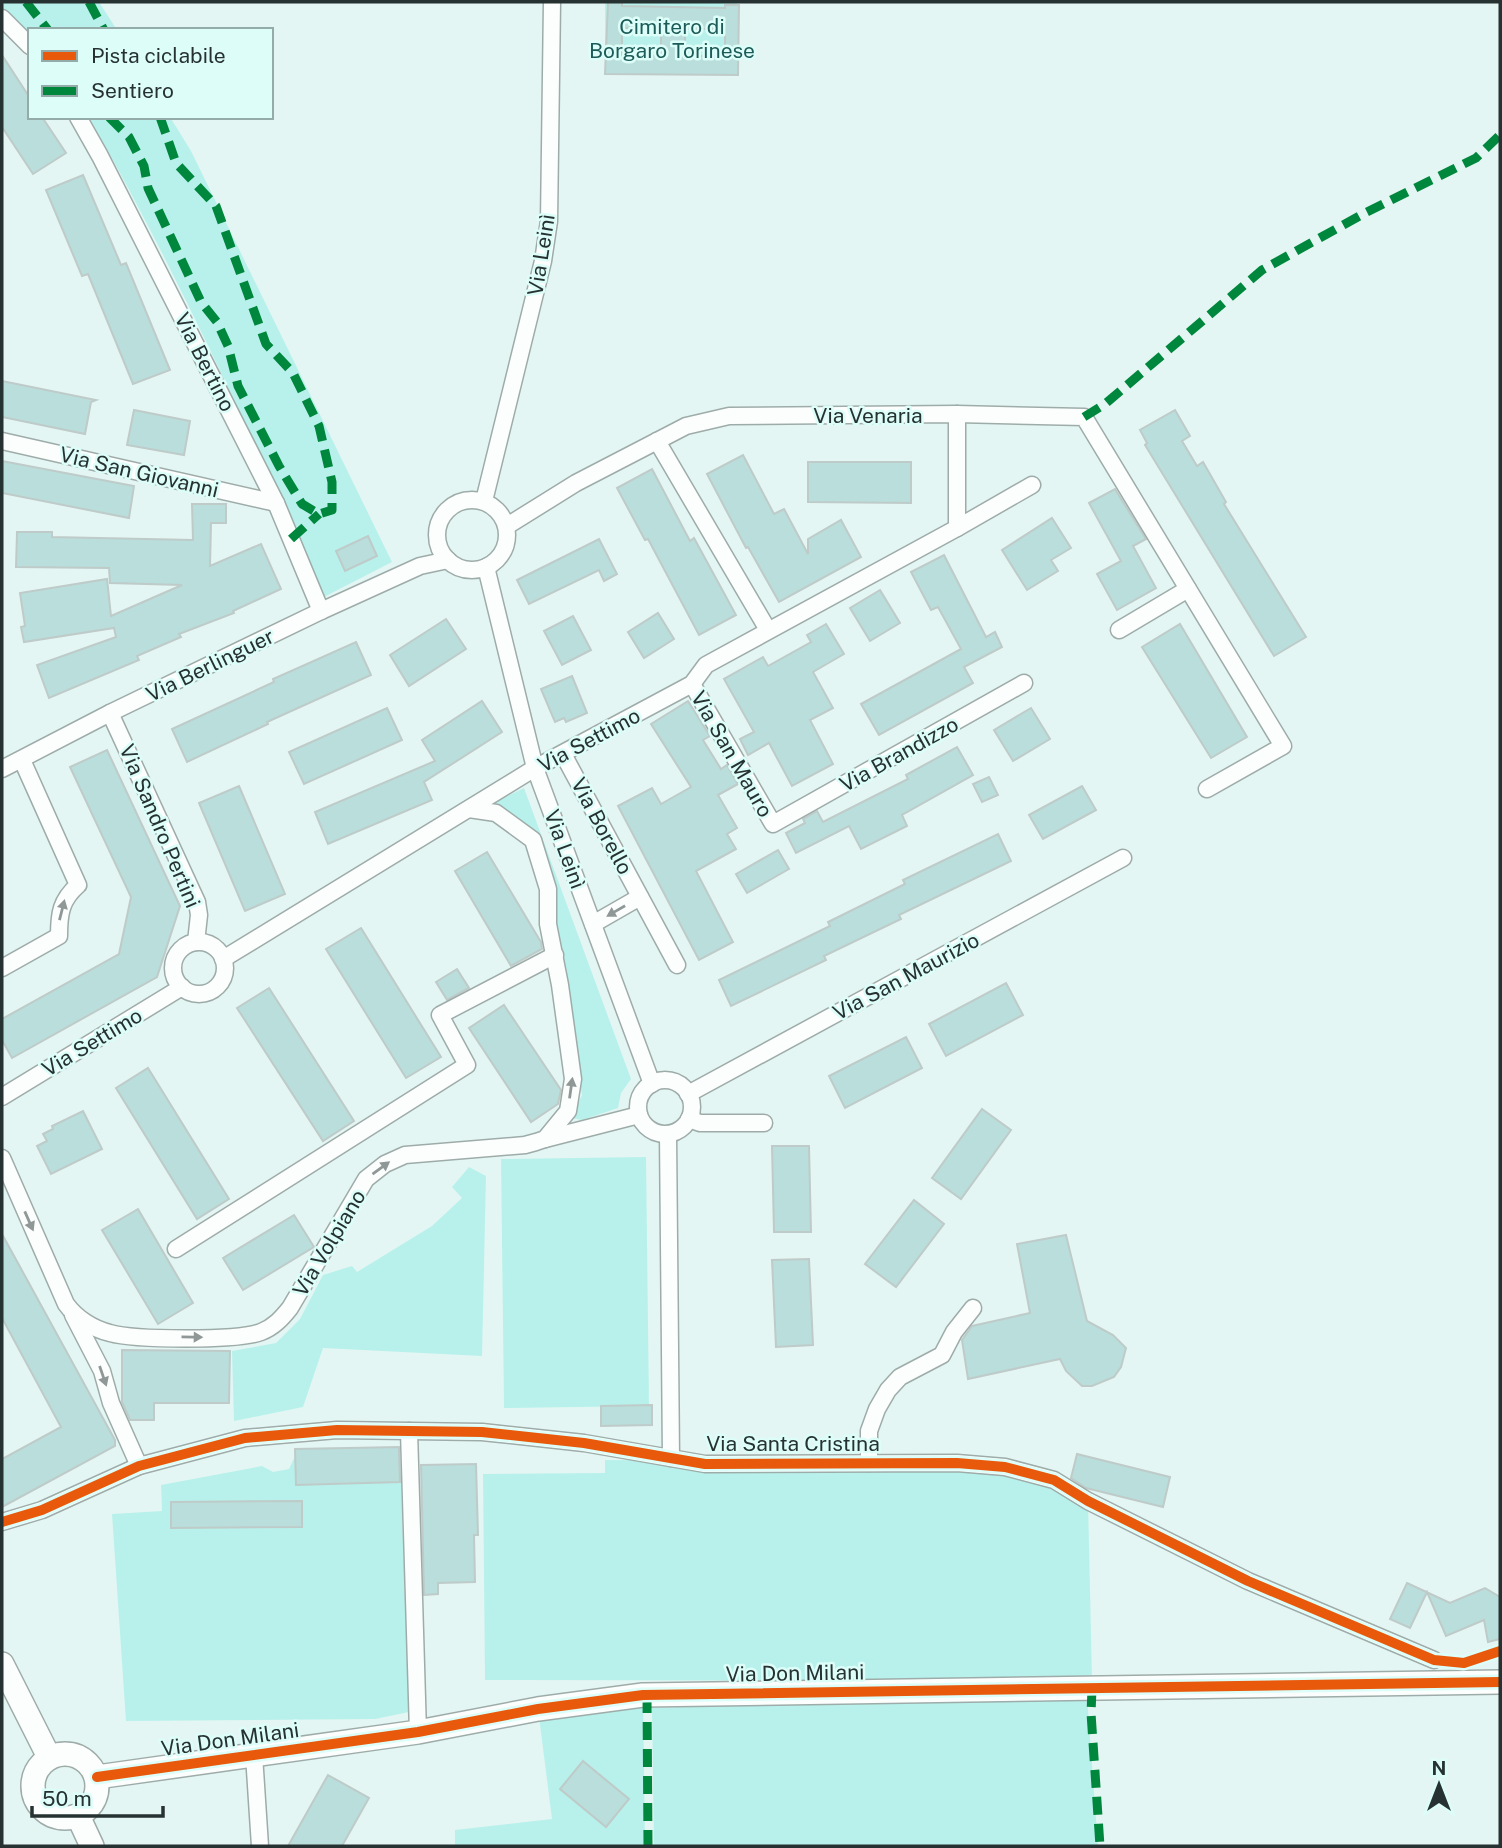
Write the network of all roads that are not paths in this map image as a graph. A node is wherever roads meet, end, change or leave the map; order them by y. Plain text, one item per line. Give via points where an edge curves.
1 (552, 2) edge
2 (2, 18) edge
3 (28, 44) edge
4 (79, 119) edge
5 (957, 414) junction
6 (2, 441) edge
7 (657, 441) junction
8 (1032, 485) dead end
9 (484, 501) junction
10 (276, 503) junction
11 (507, 526) junction
12 (957, 528) junction
13 (439, 545) junction
14 (449, 560) junction
15 (420, 566) junction
16 (486, 567) junction
17 (1188, 589) junction
18 (321, 611) junction
19 (768, 629) junction
20 (1119, 630) dead end
21 (1024, 683) dead end
22 (692, 684) junction
23 (110, 713) junction
24 (563, 754) junction
25 (22, 760) junction
26 (535, 768) junction
27 (2, 769) edge
28 (1207, 789) dead end
29 (469, 809) junction
30 (773, 824) joint
31 (1123, 858) dead end
32 (640, 897) junction
33 (593, 924) junction
34 (197, 942) junction
35 (555, 955) junction
36 (223, 959) junction
37 (677, 965) dead end
38 (2, 968) edge
39 (182, 987) junction
40 (652, 1084) junction
41 (688, 1094) junction
42 (2, 1097) edge
43 (639, 1115) junction
44 (689, 1119) junction
45 (764, 1123) dead end
46 (668, 1134) junction
47 (545, 1139) junction
48 (2, 1158) edge
49 (176, 1250) dead end
50 (974, 1308) dead end
51 (74, 1315) junction
52 (409, 1431) junction
53 (671, 1458) junction
54 (869, 1463) junction
55 (139, 1466) junction
56 (2, 1522) edge
57 (1434, 1660) dead end
58 (2, 1664) edge
59 (1500, 1682) edge
60 (418, 1732) junction
61 (254, 1755) junction
62 (49, 1757) junction
63 (97, 1777) junction
64 (78, 1816) junction
65 (92, 1846) edge
66 (260, 1846) edge

1 - 9 street, Via Leinì via 549,221 544,261
2 - 3 street
4 - 10 street, Via Bertino
5 - 7 street, Via Venaria via 729,416 686,426
5 - 12 street
5 - 17 street, Via Venaria via 1084,417
6 - 10 street, Via San Giovanni
7 - 11 street, Via Venaria
7 - 19 street
8 - 12 street, Via Settimo
9 - 11 street
9 - 13 street via 462,501 444,513
10 - 18 street, Via Bertino
11 - 16 street via 501,554
12 - 19 street, Via Settimo
13 - 14 street
13 - 15 street
14 - 15 street
14 - 16 street via 467,569
15 - 18 street, Via Berlinguer
16 - 26 street, Via Leinì
17 - 20 street
17 - 28 street via 1283,747
18 - 23 street, Via Berlinguer
19 - 22 street, Via Settimo via 706,665
21 - 30 street, Via Brandizzo
22 - 24 street, Via Settimo
22 - 30 street, Via San Mauro
23 - 25 street, Via Berlinguer
23 - 34 street, Via Sandro Pertini via 197,902
24 - 26 street, Via Settimo
24 - 32 street, Via Borello
25 - 27 street, Via Berlinguer
38 -> 25 street via 59,936 59,910 78,885
26 - 29 street, Via Settimo
26 - 33 street, Via Leinì
29 - 35 street via 496,813 533,840 548,889 548,924
29 - 36 street, Via Settimo
31 - 41 street, Via San Maurizio
32 -> 33 street, Via Borello
32 - 37 street, Via Borello
33 - 40 street, Via Leinì
34 - 36 street via 213,946
34 - 39 street via 181,949 173,964
47 -> 35 street via 568,1111 573,1079
35 - 49 street via 440,1015 467,1065
36 - 39 street via 223,975 213,989 197,993
39 - 42 street, Via Settimo
40 - 41 street via 676,1082
40 - 43 street via 640,1097
41 - 44 street via 692,1102
43 - 46 street via 650,1129
43 - 47 street, Via Volpiano
44 - 45 street
44 - 46 street
46 - 53 street
51 -> 47 street, Via Volpiano via 111,1334 223,1338 261,1332 290,1308 366,1179 385,1164 405,1155 525,1145
48 -> 51 street
50 - 54 street via 942,1355 900,1377 888,1391 869,1431
51 -> 55 street via 102,1371
52 - 53 street, Via Santa Cristina via 482,1432
52 - 55 street, Via Santa Cristina via 337,1430 245,1438
52 - 60 street
53 - 54 street, Via Santa Cristina via 705,1464
54 - 57 street, Via Santa Cristina via 1005,1467 1054,1480 1248,1581
55 - 56 street, Via Santa Cristina via 42,1510
58 - 62 street
59 - 60 street, Via Don Milani via 643,1695
60 - 61 street, Via Don Milani
61 - 63 street, Via Don Milani
61 - 66 street
62 - 63 street via 63,1753 78,1756
62 - 64 street via 34,1773 38,1805 56,1817
63 - 64 street via 94,1800
64 - 65 street

